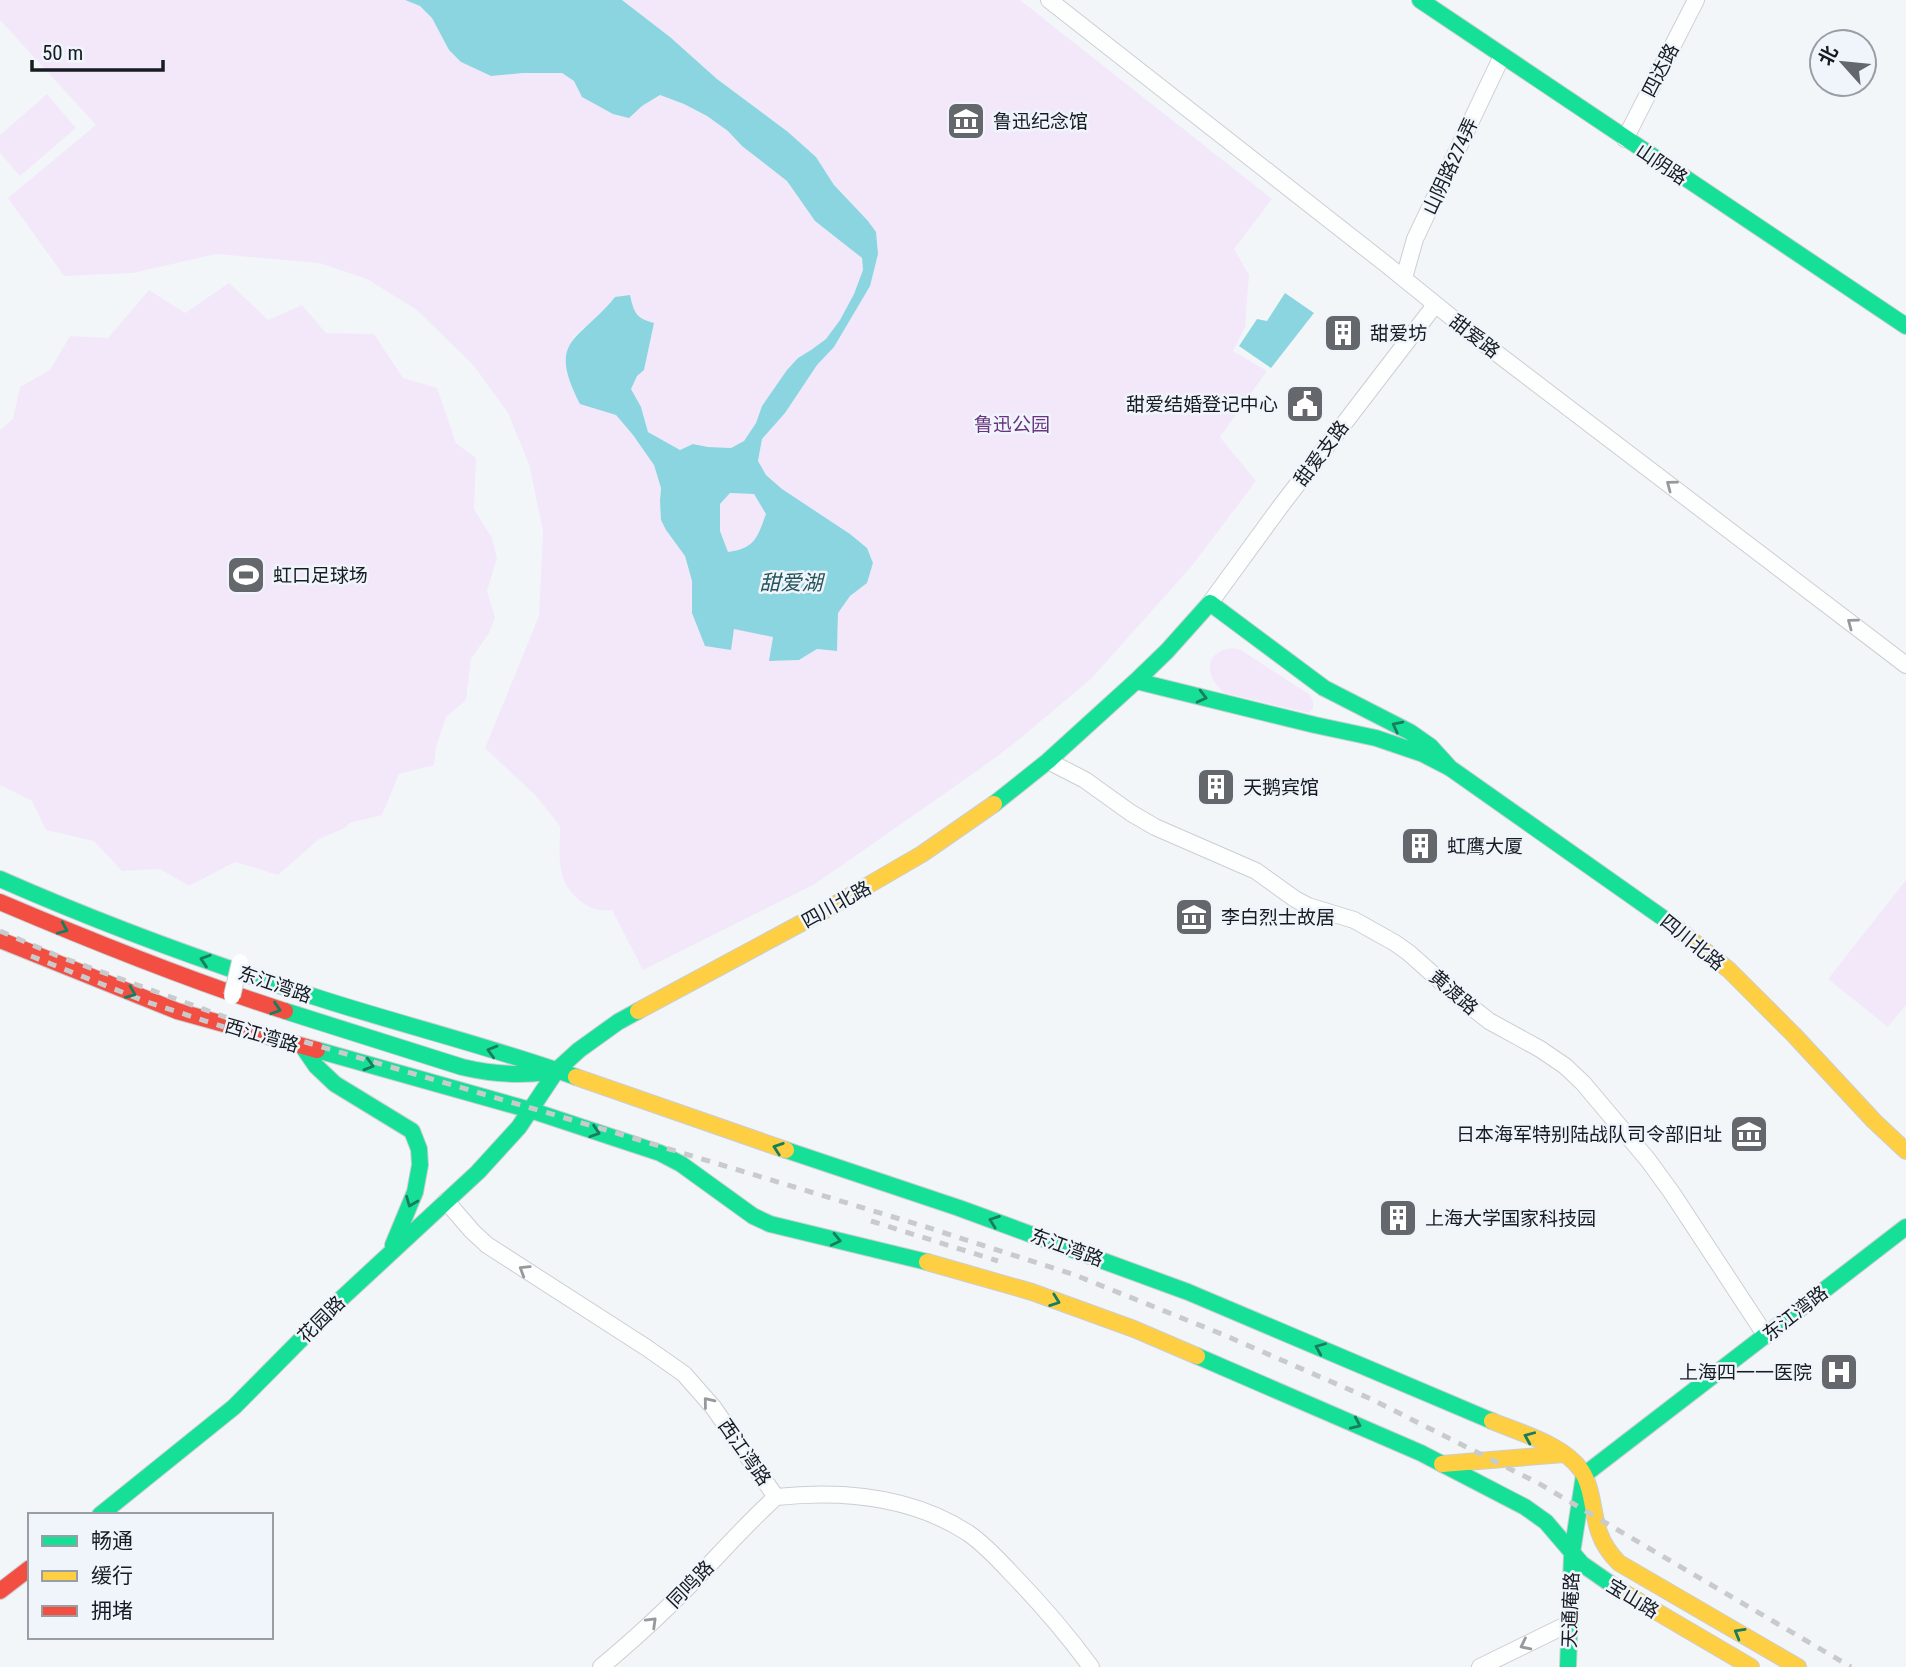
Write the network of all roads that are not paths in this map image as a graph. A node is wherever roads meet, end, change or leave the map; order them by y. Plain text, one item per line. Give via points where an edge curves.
1 (1049, 0) edge
2 (1420, 0) edge
3 (1696, 0) edge
4 (1502, 56) junction
5 (1625, 139) junction
6 (1404, 278) junction
7 (1435, 305) junction
8 (1906, 326) edge
9 (1210, 603) junction
10 (1906, 664) edge
11 (1136, 681) junction
12 (1324, 688) junction
13 (1315, 725) junction
14 (1048, 761) junction
15 (1450, 768) junction
16 (0, 879) edge
17 (0, 902) edge
18 (2, 947) edge
19 (240, 962) dead end
20 (232, 996) dead end
21 (303, 1047) junction
22 (557, 1070) junction
23 (530, 1110) junction
24 (1906, 1151) edge
25 (446, 1201) junction
26 (1906, 1227) edge
27 (390, 1252) junction
28 (1766, 1336) junction
29 (1564, 1454) junction
30 (1442, 1464) junction
31 (1584, 1475) junction
32 (776, 1497) junction
33 (103, 1513) edge
34 (1572, 1553) junction
35 (28, 1570) edge
36 (1630, 1570) junction
37 (0, 1591) edge
38 (1570, 1623) junction
39 (601, 1667) edge
40 (1091, 1667) edge
41 (1480, 1667) edge
42 (1568, 1667) edge
43 (1751, 1667) edge
44 (1798, 1667) edge

1 - 6 street, 甜爱路
2 - 4 main road, 山阴路
3 - 5 street, 四达路
4 - 5 main road, 山阴路
4 - 6 street, 山阴路274弄 via 1415,239
5 - 8 main road, 山阴路
6 - 7 street, 甜爱路
7 - 9 street, 甜爱支路
10 -> 7 street, 甜爱路
9 - 11 main road, 四川北路
9 - 12 main road, 四川北路
11 -> 13 main road, 四川北路
11 - 14 main road, 四川北路
12 - 13 main road via 1339,713 1330,723
15 -> 12 main road, 四川北路 via 1410,732
13 - 15 main road, 四川北路 via 1376,738
14 - 22 main road, 四川北路 via 922,855 618,1022
14 - 28 street, 黄渡路 via 1086,780 1154,827 1256,871 1308,906 1354,920 1395,943 1489,1021 1565,1066 1648,1160
15 - 24 main road, 四川北路 via 1665,918 1728,970
22 -> 16 main road, 东江湾路 via 183,953
17 -> 22 main road, 东江湾路 via 222,991 470,1070 498,1075
18 -> 21 main road, 西江湾路 via 177,1011
19 - 20 street, bridge
21 -> 23 main road, 西江湾路
21 -> 27 main road via 335,1084 412,1131 419,1149 415,1192
22 - 23 main road, 四川北路
29 -> 22 main road, 东江湾路 via 1188,1292
23 - 25 main road, 花园路 via 506,1142
23 -> 30 main road via 670,1158 770,1224 1032,1292 1134,1329
25 - 27 main road, 花园路
32 -> 25 street, 西江湾路 via 684,1374 487,1245
26 - 28 main road, 东江湾路
27 - 33 main road, 花园路 via 234,1407
28 - 31 main road, 东江湾路
29 - 30 main road
29 - 31 main road, 东江湾路
30 - 34 main road via 1536,1514
31 - 34 main road
31 - 36 main road, 宝山路 via 1600,1538 1608,1553
39 -> 32 street, 同鸣路 via 639,1635
32 - 40 street, 西江湾路 via 863,1496 917,1508 944,1520 991,1552
34 - 36 main road, 宝山路
34 - 38 main road, 天通庵路
34 - 43 main road, 宝山路 via 1611,1585
35 - 37 main road
44 -> 36 main road, 宝山路
38 -> 41 street
38 - 42 main road, 天通庵路

